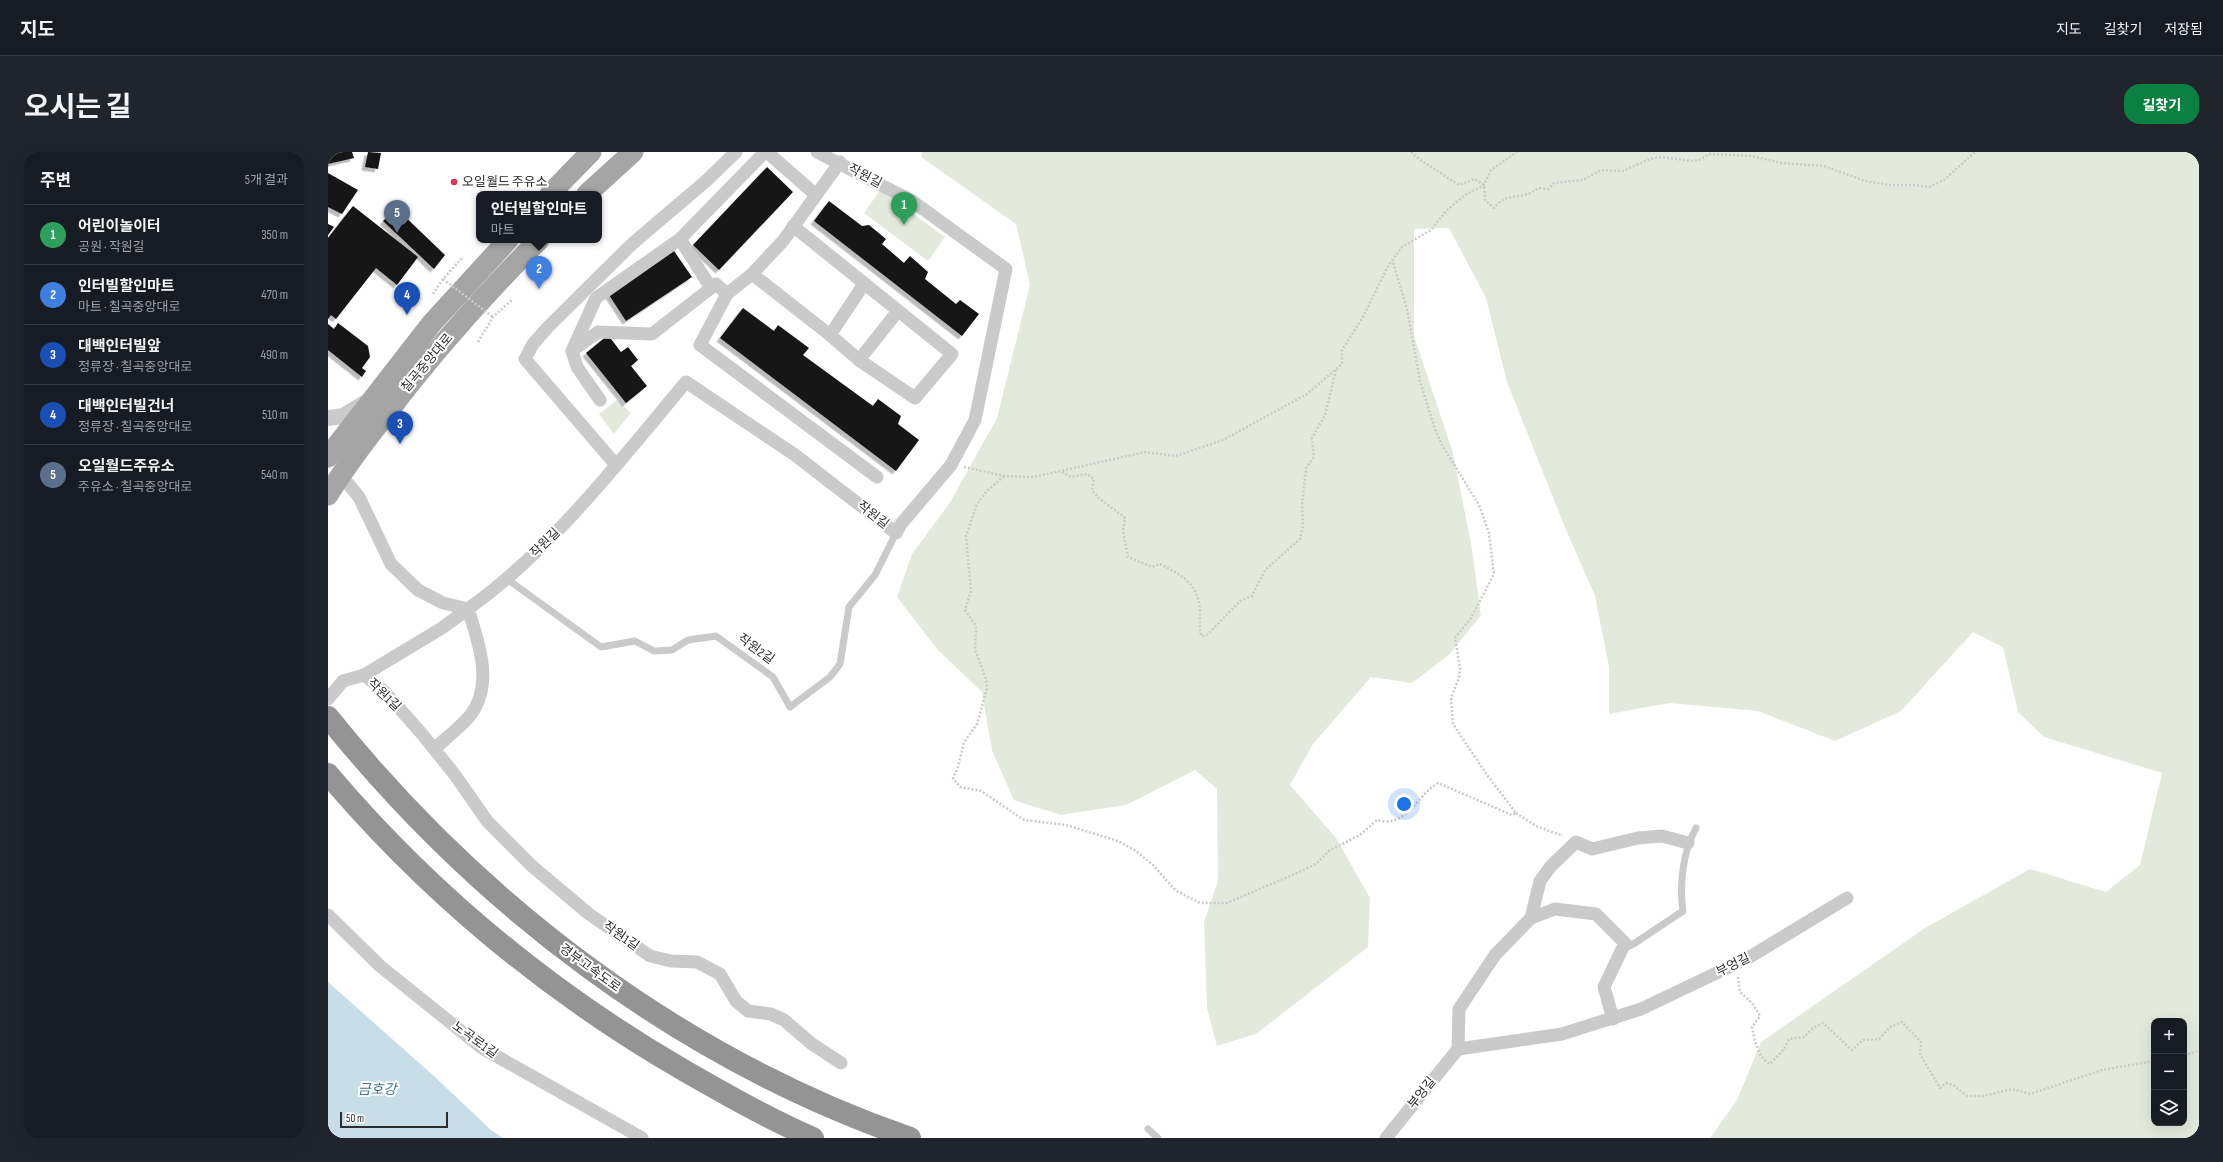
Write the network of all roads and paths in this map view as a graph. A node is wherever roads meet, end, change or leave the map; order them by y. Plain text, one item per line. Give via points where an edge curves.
1 (591, 152) edge
2 (633, 152) edge
3 (736, 152) edge
4 (766, 152) edge
5 (817, 152) edge
6 (1411, 152) edge
7 (1517, 152) edge
8 (1975, 152) edge
9 (840, 162) junction
10 (1484, 185) junction
11 (553, 191) edge
12 (590, 191) edge
13 (816, 195) junction
14 (793, 226) junction
15 (680, 240) junction
16 (505, 243) edge
17 (536, 243) edge
18 (462, 258) dead end
19 (1393, 262) junction
20 (752, 274) junction
21 (443, 278) junction
22 (864, 284) junction
23 (711, 288) junction
24 (727, 294) junction
25 (432, 296) dead end
26 (512, 300) dead end
27 (898, 311) junction
28 (493, 317) junction
29 (830, 335) junction
30 (478, 342) dead end
31 (572, 351) junction
32 (859, 360) junction
33 (1336, 369) junction
34 (374, 397) junction
35 (600, 400) dead end
36 (328, 418) edge
37 (328, 457) edge
38 (616, 465) junction
39 (952, 465) junction
40 (1062, 471) junction
41 (340, 474) junction
42 (1004, 476) junction
43 (877, 477) dead end
44 (328, 495) edge
45 (896, 533) junction
46 (508, 579) junction
47 (468, 609) junction
48 (364, 675) junction
49 (328, 699) edge
50 (333, 724) edge
51 (434, 749) junction
52 (328, 774) edge
53 (1516, 813) junction
54 (1696, 828) dead end
55 (1576, 842) junction
56 (1688, 843) junction
57 (1847, 898) dead end
58 (328, 915) edge
59 (1532, 918) junction
60 (1622, 949) junction
61 (1732, 966) junction
62 (1613, 1019) junction
63 (1458, 1049) junction
64 (2199, 1051) edge
65 (2187, 1054) edge
66 (2151, 1062) edge
67 (841, 1063) dead end
68 (1148, 1129) dead end
69 (642, 1138) edge
70 (813, 1138) edge
71 (910, 1138) edge
72 (1158, 1138) edge
73 (1386, 1138) edge

1 - 11 main road
2 - 12 main road
3 - 38 street via 632,244 548,327 533,344 525,359
4 - 13 street
4 - 15 street
5 - 9 street, 작원길
6 - 10 path via 1459,185 1475,179
7 - 10 path via 1491,170
8 - 10 path via 1944,180 1929,188 1865,181 1824,166 1781,163 1770,158 1752,156 1709,154 1699,160 1662,157 1650,159 1623,171 1601,170 1583,180 1554,183 1548,189 1538,188 1531,194 1505,197 1494,208 1485,200
9 - 13 street
9 - 39 street, 작원길 via 912,201 1006,269 975,420
10 - 19 path via 1465,195 1446,211 1431,230 1402,247
13 - 14 street
14 - 20 street
14 - 22 street
15 - 23 street
15 - 31 street via 596,298
16 - 34 main road, 칠곡중앙대로 via 432,323
17 - 41 main road, 칠곡중앙대로 via 496,283 412,380
18 - 21 path
19 - 33 path via 1388,266 1363,317 1342,350 1342,364
19 - 53 path via 1407,309 1420,381 1435,429 1479,505 1490,533 1494,574 1471,618 1455,638 1460,678 1451,698 1453,724
20 - 24 street
20 - 29 street
21 - 25 path
21 - 28 path, bridge
22 - 27 street
22 - 29 street
23 - 24 street via 716,284
23 - 31 street via 652,334 598,332
24 - 43 street via 700,345
26 - 28 path
27 - 32 street
27 - 32 street via 952,354 915,398
28 - 30 path
29 - 32 street
31 - 35 street via 577,367
33 - 40 path via 1307,394 1223,440 1176,456 1145,452
33 - 40 path via 1326,415 1312,438 1314,457 1306,468 1300,539 1264,570 1252,596 1240,601 1207,634 1201,636 1200,611 1194,588 1180,574 1160,564 1152,567 1128,557 1123,531 1125,518 1108,503 1097,498 1092,490 1094,479 1087,474 1071,477
34 - 36 street via 344,416
34 - 37 main road, 칠곡중앙대로
38 - 45 street, 작원길 via 686,382 796,455
38 - 46 street, 작원길 via 583,505
39 - 42 path
39 - 45 street, 작원길
40 - 42 path via 1034,477
41 - 44 main road, 칠곡중앙대로
41 - 47 street via 359,497 391,564 418,590 443,603
42 - 53 path via 986,492 976,506 966,536 971,591 965,610 976,626 976,649 987,688 977,724 964,742 953,778 960,787 981,791 1024,820 1066,825 1118,842 1136,851 1153,865 1175,890 1200,903 1227,903 1304,870 1317,863 1330,850 1360,835 1377,820 1392,821 1406,813 1429,788 1438,783 1512,815
45 - 46 lane, 작원2길 via 875,575 849,607 840,664 830,677 790,707 773,677 716,636 688,640 672,650 654,651 634,641 601,647
46 - 47 street, 작원길
47 - 48 street, 작원길 via 442,628
47 - 51 street via 480,647 483,686 468,717
48 - 49 street, 작원1길 via 343,681
48 - 51 street, 작원1길 via 384,691
50 - 71 highway, 경부고속도로 via 420,821 465,866 526,920 588,969 722,1054 839,1111
51 - 67 street, 작원1길 via 487,821 532,866 589,914 650,956 672,962 697,962 720,974 736,1001 748,1011 771,1014 784,1020 812,1044
52 - 70 highway via 379,832 429,881 488,933 560,990 639,1044 709,1085
53 - 55 path via 1536,826
54 - 56 lane
55 - 56 street via 1592,849 1638,838 1662,836
55 - 59 street via 1540,881
56 - 60 lane via 1681,898 1683,911 1635,944
57 - 61 street, 부엉길
58 - 69 street, 노곡로1길 via 380,966 482,1048
59 - 60 street via 1555,909 1596,914 1625,943
59 - 63 street via 1495,955 1459,1009
60 - 62 street via 1604,987
61 - 62 street, 부엉길 via 1641,1009
61 - 66 path via 1740,980 1740,992 1752,1003 1760,1016 1752,1027 1754,1039 1764,1061 1770,1064 1784,1050 1789,1039 1804,1037 1823,1023 1852,1050 1863,1040 1879,1039 1890,1027 1902,1022 1921,1042 1920,1054 1940,1088 1946,1083 1953,1085 1967,1096 1983,1096 2012,1090 2030,1094 2102,1070
62 - 63 street, 부엉길 via 1562,1034
63 - 73 street, 부엉길
64 - 65 path
68 - 72 lane

